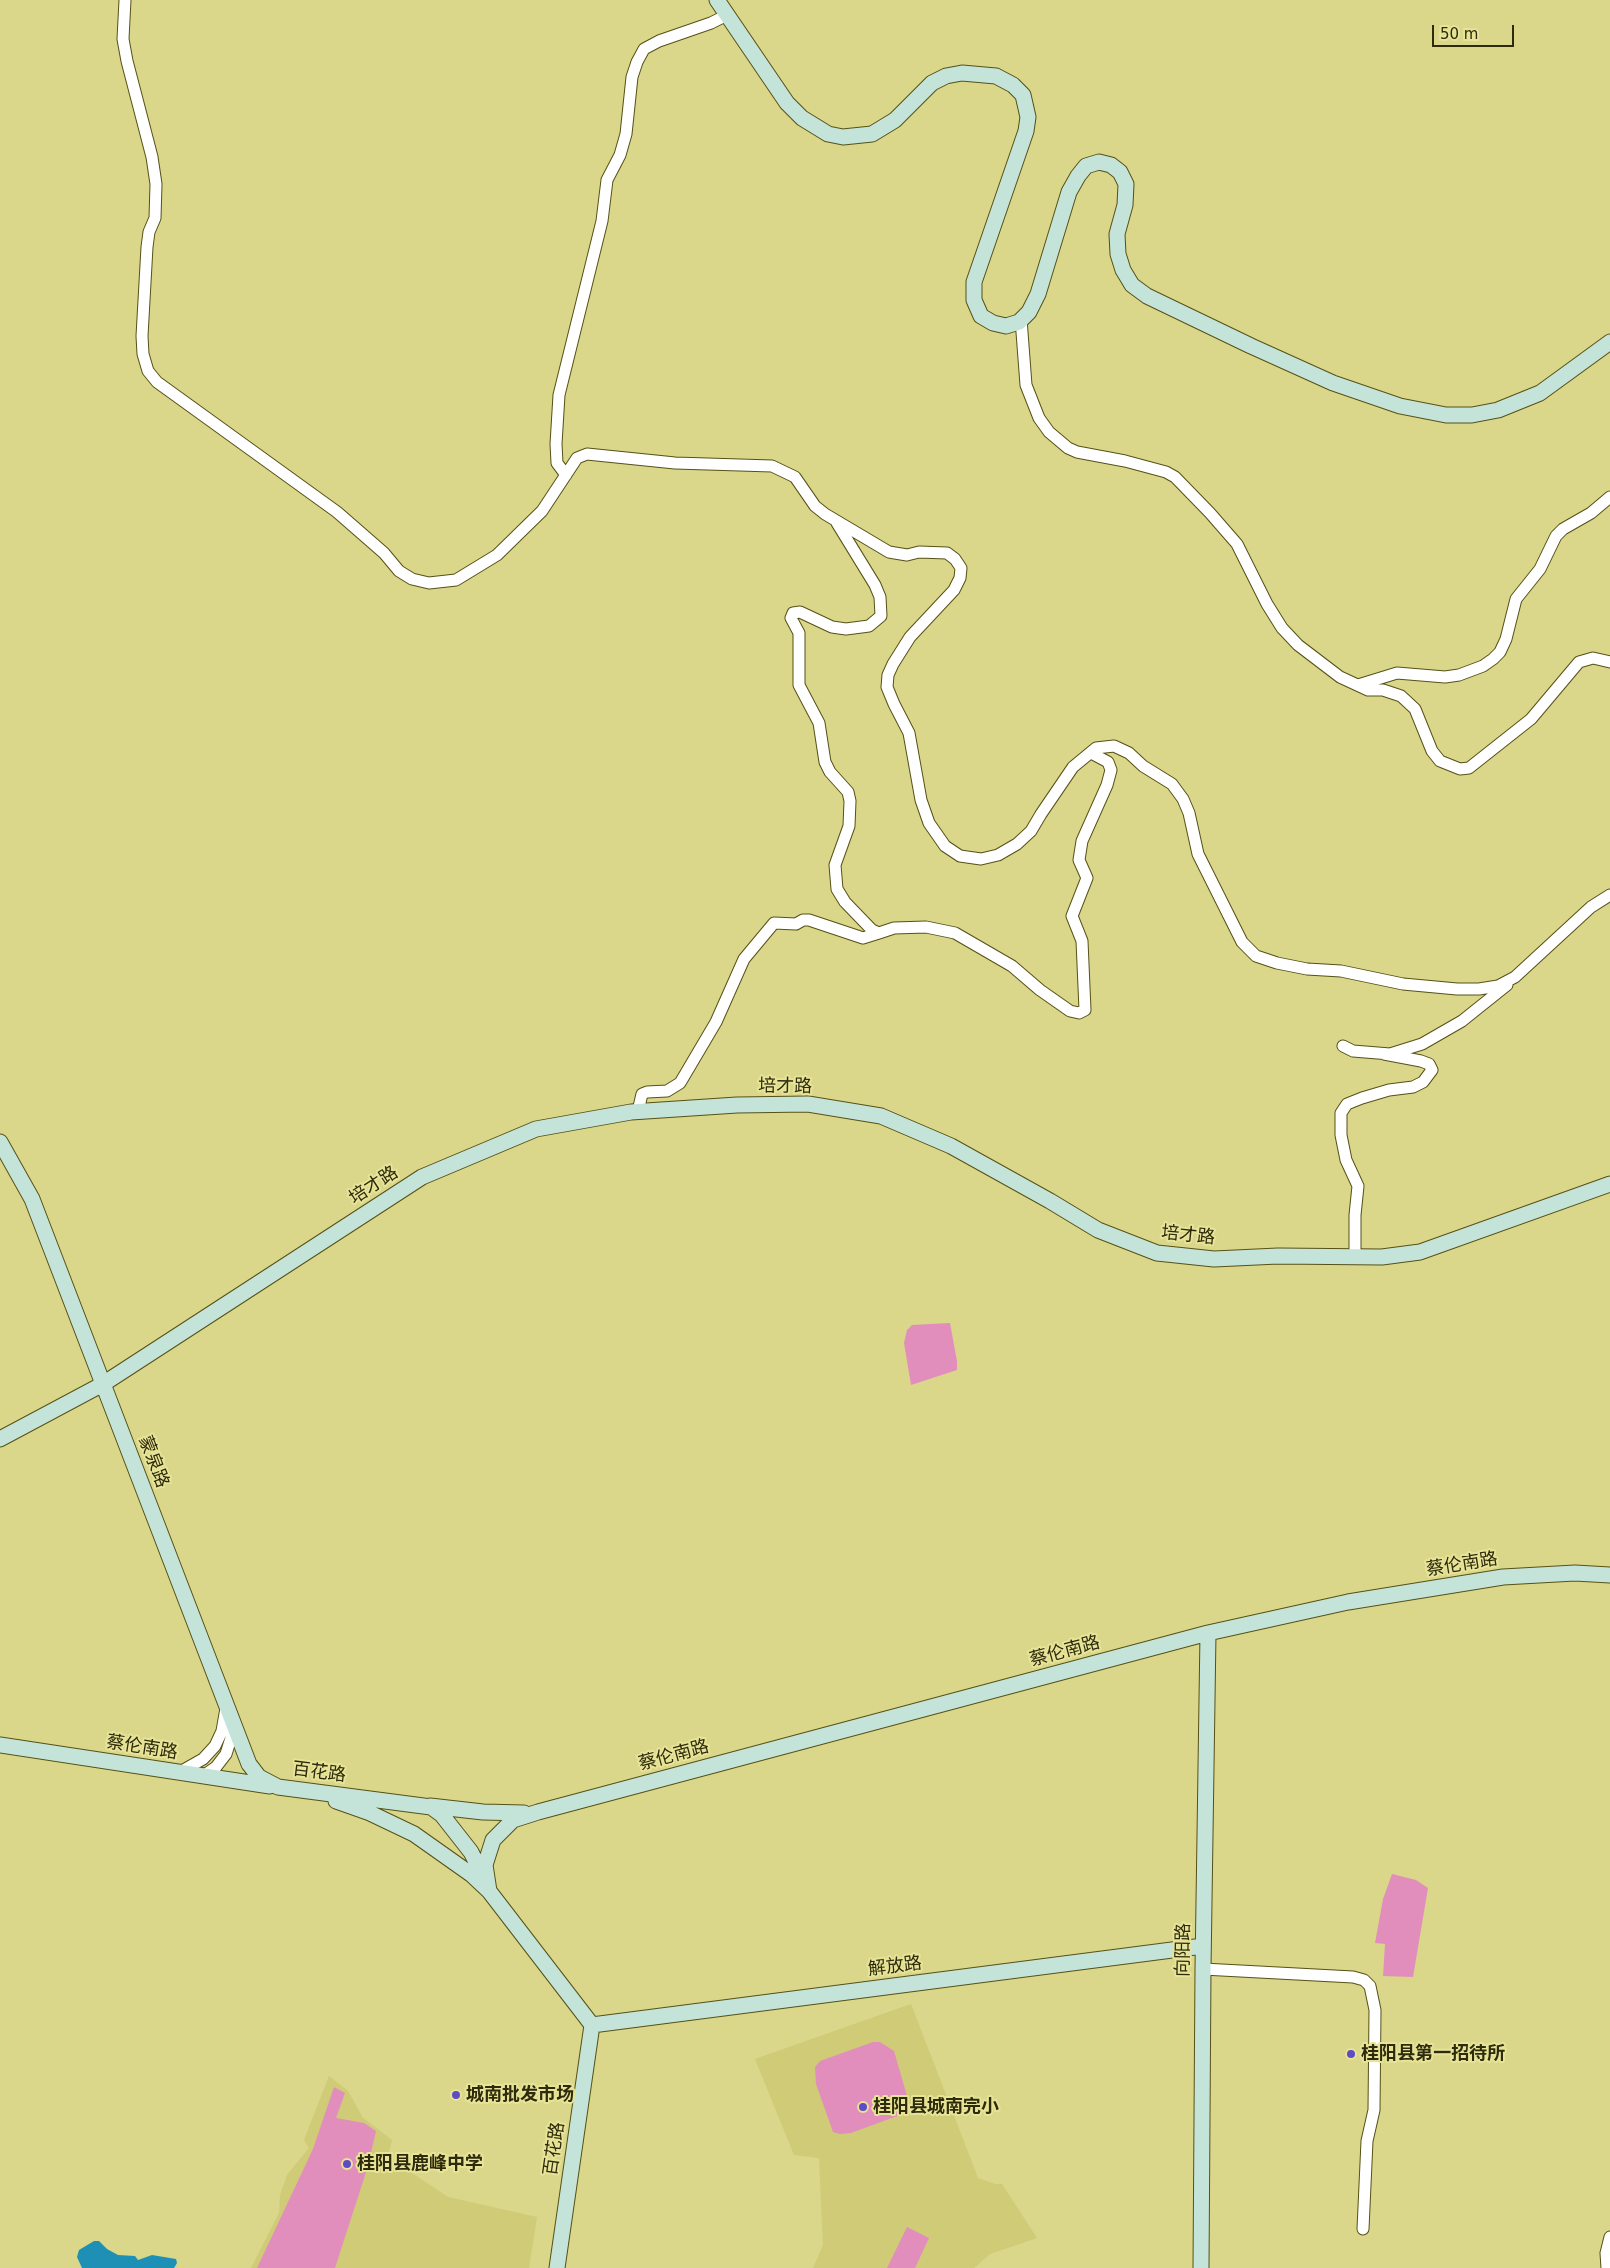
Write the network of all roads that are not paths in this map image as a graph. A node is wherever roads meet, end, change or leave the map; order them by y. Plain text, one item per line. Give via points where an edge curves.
1 (125, 0) edge
2 (717, 0) edge
3 (727, 15) junction
4 (1022, 319) junction
5 (1610, 342) edge
6 (566, 474) junction
7 (1610, 497) edge
8 (837, 522) junction
9 (1610, 662) edge
10 (1358, 685) junction
11 (1091, 753) junction
12 (1610, 895) edge
13 (879, 933) junction
14 (1514, 978) junction
15 (1343, 1046) dead end
16 (1384, 1054) junction
17 (638, 1111) junction
18 (0, 1142) edge
19 (1610, 1184) edge
20 (1355, 1256) junction
21 (102, 1384) junction
22 (0, 1439) edge
23 (1610, 1575) edge
24 (1208, 1633) junction
25 (226, 1706) junction
26 (232, 1722) junction
27 (0, 1745) edge
28 (180, 1772) junction
29 (203, 1776) junction
30 (278, 1787) junction
31 (424, 1805) junction
32 (538, 1812) junction
33 (490, 1890) junction
34 (1203, 1946) junction
35 (1203, 1969) junction
36 (592, 2025) junction
37 (1363, 2229) dead end
38 (1610, 2237) edge
39 (557, 2268) edge
40 (1201, 2268) edge
41 (1607, 2268) edge

1 - 6 street via 123,39 156,184 155,218 147,247 142,354 148,371 157,382 337,512 384,553 399,571 412,579 429,582 456,580 497,555 542,511
2 - 3 street
3 - 4 street via 787,103 802,118 828,134 872,134 895,120 932,84 946,76 962,73 996,76 1023,95 1028,117 1026,131 974,282 974,300 981,316 993,324 1006,326
3 - 6 street via 658,41 644,50 637,62 632,77 626,134 607,180 602,221 559,395 557,463
4 - 5 street via 1038,294 1070,192 1086,166 1099,162 1120,172 1126,184 1125,205 1117,234 1118,254 1132,284 1147,296 1259,350 1400,406 1446,415 1498,410 1540,393
4 - 10 street via 1026,385 1039,418 1049,432 1077,452 1125,461 1175,477 1237,544 1282,628 1318,662
6 - 8 street via 577,458 588,454 675,463 772,466 795,477 815,506
7 - 10 street via 1556,536 1540,569 1516,599 1506,639 1493,659 1459,675 1397,673
8 - 11 street via 889,552 906,555 947,553 961,568 954,590 910,637 888,675 887,687 911,741 921,800 929,823 945,846 960,856 981,859 998,855 1017,844 1031,831 1074,768
8 - 13 street via 875,585 880,597 881,616 870,626 846,629 832,627 800,612 792,613 791,618 799,633 799,684 819,723 825,762 848,792 850,801 850,826 835,865 837,889 845,902
9 - 10 street via 1593,658 1579,662 1531,719 1469,768 1460,769 1440,761 1432,752 1415,709 1401,696
11 - 13 street via 1108,762 1110,770 1107,785 1082,841 1079,860 1087,878 1072,916 1082,941 1085,1010 1079,1013 1070,1011 1012,966 955,933 908,927
11 - 14 street via 1096,748 1114,746 1172,784 1183,799 1198,854 1242,942 1256,956 1307,969 1341,971 1403,984 1457,989 1498,986
12 - 14 street via 1591,907
13 - 17 street via 863,938 809,920 796,924 774,923 744,959 712,1029 680,1082 668,1091 642,1094
14 - 16 street via 1440,1034 1406,1050
15 - 16 street via 1353,1051
16 - 20 street via 1421,1061 1429,1064 1432,1070 1423,1082 1413,1087 1362,1098 1347,1104 1341,1114 1346,1160 1358,1186
17 - 20 street, 培才路 via 808,1104 882,1116 959,1151 1098,1230 1157,1253 1214,1259
17 - 21 street, 培才路 via 536,1129 422,1177
18 - 21 street, 蒙泉路 via 32,1199
19 - 20 street, 培才路 via 1420,1252
21 - 22 street, 培才路
21 - 25 street, 蒙泉路
23 - 24 street, 蔡伦南路 via 1575,1573 1503,1577 1348,1602
24 - 32 street, 蔡伦南路
24 - 34 street, 向阳路
25 - 26 street, 蒙泉路
25 - 28 street via 222,1731 215,1746 203,1759
26 - 29 street via 226,1754
26 - 30 street, 蒙泉路 via 253,1771
27 - 28 street, 蔡伦南路
28 - 29 street, 蔡伦南路
29 - 30 street, 蔡伦南路
30 - 31 street, 百花路
30 - 33 street, 百花路 via 325,1798 392,1823 453,1860
31 - 32 street, 蔡伦南路 via 497,1813
31 - 33 street, 百花路 via 437,1811 451,1826 474,1857
32 - 33 street, 蔡伦南路 via 513,1820 493,1840 485,1865
33 - 36 street, 百花路
34 - 35 street, 向阳路
34 - 36 street, 解放路
35 - 37 street via 1353,1977 1370,1986 1375,2010 1374,2110 1367,2141
35 - 40 street, 向阳路
36 - 39 street, 百花路
38 - 41 street

